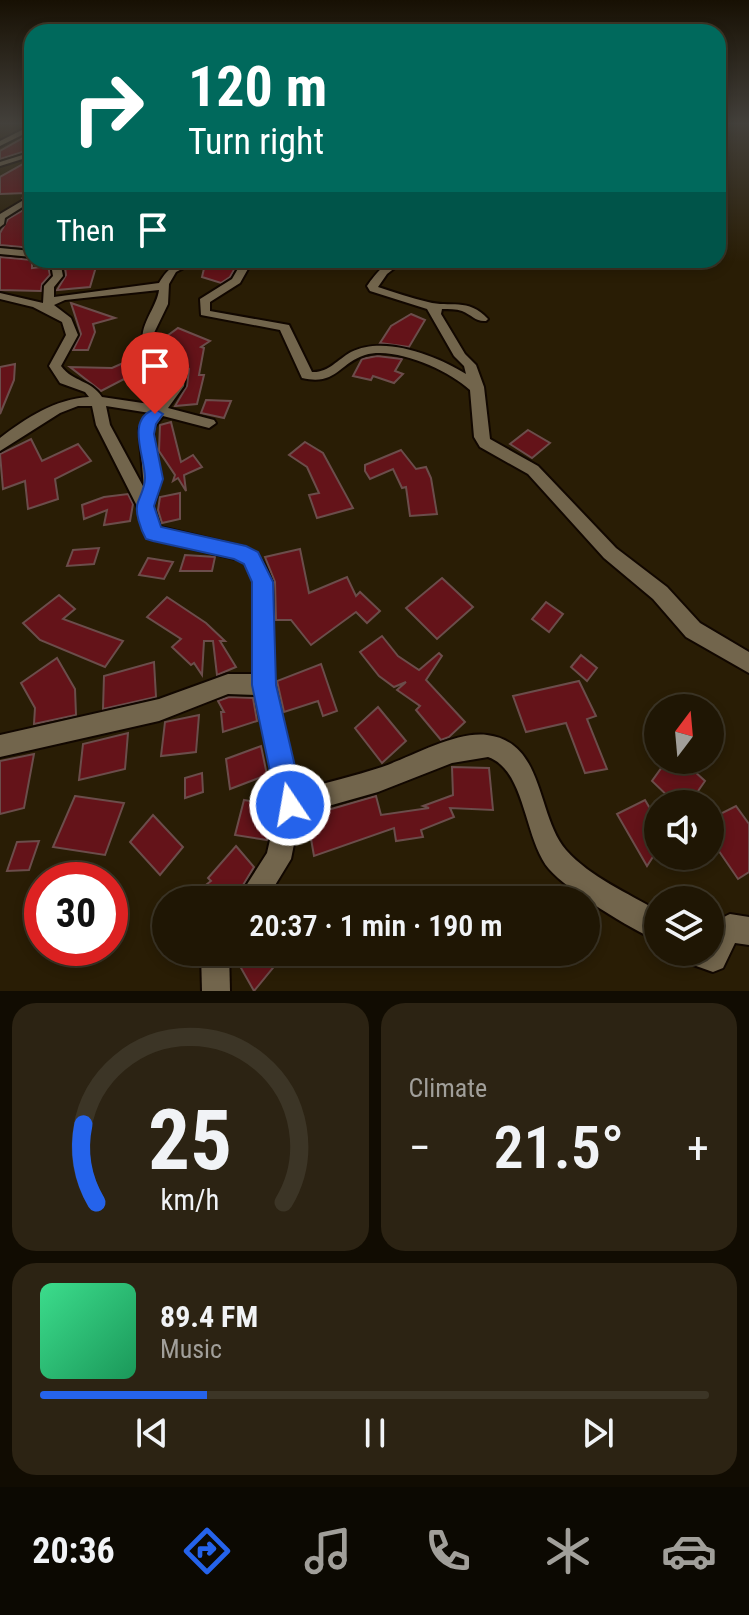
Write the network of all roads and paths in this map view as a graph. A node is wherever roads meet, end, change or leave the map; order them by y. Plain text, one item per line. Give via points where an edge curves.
1 (24, 202) edge
2 (0, 217) edge
3 (0, 224) edge
4 (0, 251) edge
5 (24, 253) edge
6 (55, 268) edge
7 (176, 268) edge
8 (242, 268) edge
9 (389, 268) edge
10 (165, 285) junction
11 (0, 296) edge
12 (49, 307) junction
13 (436, 313) junction
14 (482, 319) dead end
15 (477, 389) junction
16 (98, 401) junction
17 (159, 410) junction
18 (209, 423) dead end
19 (0, 446) edge
20 (145, 506) junction
21 (749, 663) edge
22 (264, 685) junction
23 (0, 746) edge
24 (290, 805) junction
25 (260, 886) edge
26 (644, 918) edge
27 (749, 931) edge
28 (724, 933) edge
29 (215, 966) edge
30 (216, 991) edge

1 - 2 street
2 - 3 street
4 - 5 street
6 - 12 street via 58,276 49,286
7 - 10 street
8 - 15 street via 229,287 204,301 205,313 285,327 307,375 323,377 373,349 433,362
9 - 13 street via 374,289
10 - 12 street via 63,297
10 - 17 street via 147,339 180,369 177,386
11 - 12 street
12 - 16 street via 67,320 72,335 57,370 65,380 90,389
13 - 14 street via 437,306 452,306 475,311
13 - 15 street via 470,365
15 - 21 street via 485,443 533,470 610,553 660,593 693,630
16 - 17 street
16 - 19 street via 63,406
16 - 20 street via 103,425
17 - 18 street
17 - 20 street via 146,429 154,479
20 - 22 street via 153,533 251,558 263,582
22 - 23 street via 228,684 159,710
22 - 24 street
24 - 25 street via 278,859
24 - 26 street via 472,747 503,750 519,766 541,829 564,867
27 - 28 street via 730,928
29 - 30 street

